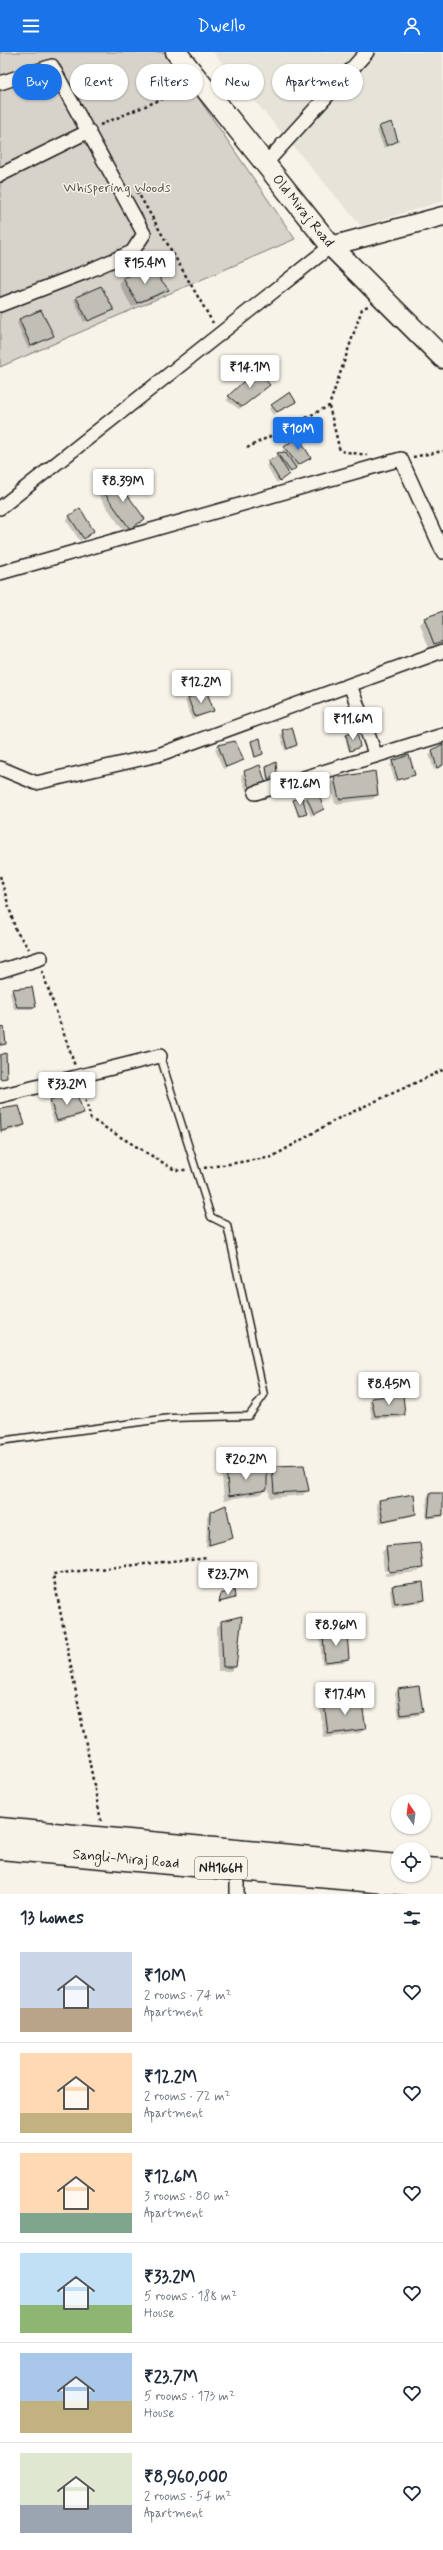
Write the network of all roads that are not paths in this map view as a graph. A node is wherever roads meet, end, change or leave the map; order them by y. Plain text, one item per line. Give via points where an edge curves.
1 (176, 52) edge
2 (367, 52) edge
3 (0, 83) edge
4 (89, 132) junction
5 (265, 164) junction
6 (0, 175) edge
7 (443, 216) edge
8 (331, 246) junction
9 (0, 305) edge
10 (443, 358) edge
11 (0, 508) edge
12 (443, 552) edge
13 (0, 573) edge
14 (443, 651) edge
15 (350, 685) junction
16 (443, 735) edge
17 (376, 756) junction
18 (0, 768) edge
19 (255, 793) dead end
20 (38, 959) road end
21 (0, 971) edge
22 (160, 1056) joint
23 (0, 1096) edge
24 (0, 1441) edge
25 (0, 1829) edge
26 (0, 1848) edge
27 (391, 1865) edge
28 (237, 1869) junction
29 (431, 1869) edge
30 (443, 1870) edge
31 (443, 1887) edge
32 (237, 1894) edge

1 - 5 main road, Old Miraj Road
2 - 5 street
3 - 4 street via 52,66
4 - 6 street
4 - 9 street via 144,234 132,252
5 - 8 main road, Old Miraj Road
7 - 8 street
8 - 10 main road, Old Miraj Road
8 - 11 street
12 - 13 street via 401,459
14 - 15 street
15 - 17 street
15 - 18 street via 158,756 36,783
16 - 17 street
17 - 19 street
20 - 21 street
22 - 23 street
22 - 24 lane via 211,1217 227,1225 264,1395 249,1416 170,1418
25 - 27 highway, Sangli-Miraj Road
26 - 28 highway, Sangli-Miraj Road / NH166H
28 - 31 highway, Sangli-Miraj Road / NH166H
28 - 32 street
29 - 30 highway

